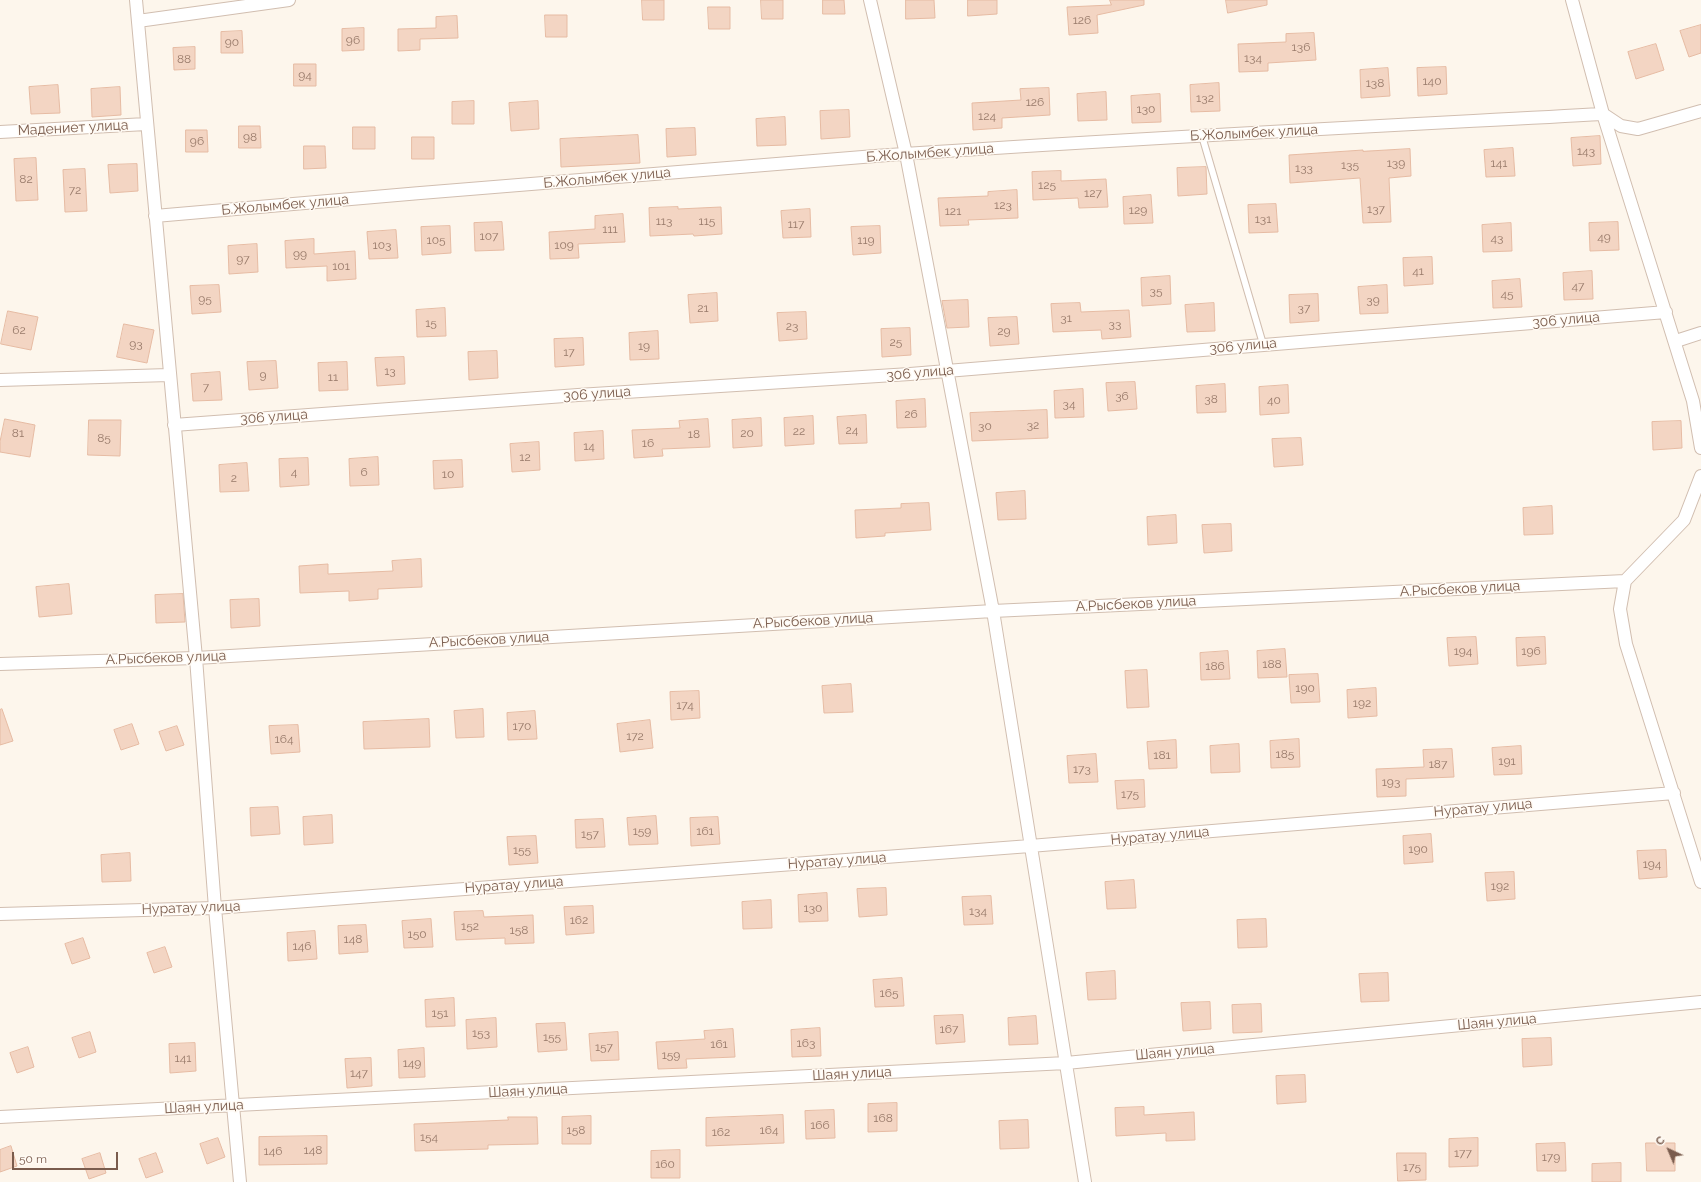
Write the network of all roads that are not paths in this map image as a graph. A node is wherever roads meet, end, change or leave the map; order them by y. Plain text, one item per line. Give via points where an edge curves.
1 (136, 0) edge
2 (289, 0) edge
3 (870, 0) edge
4 (1572, 0) edge
5 (138, 21) junction
6 (1701, 111) edge
7 (1604, 114) junction
8 (146, 124) junction
9 (0, 132) edge
10 (1202, 136) junction
11 (906, 154) junction
12 (154, 216) junction
13 (1666, 312) junction
14 (1701, 333) edge
15 (1676, 341) junction
16 (1263, 344) junction
17 (946, 371) junction
18 (169, 375) junction
19 (0, 380) edge
20 (174, 425) junction
21 (1701, 448) edge
22 (1701, 476) edge
23 (1626, 581) junction
24 (993, 611) junction
25 (196, 658) junction
26 (0, 664) edge
27 (1674, 792) junction
28 (1030, 846) junction
29 (1701, 882) edge
30 (215, 908) junction
31 (0, 914) edge
32 (1701, 1002) edge
33 (1066, 1063) junction
34 (233, 1106) junction
35 (0, 1117) edge
36 (240, 1182) edge
37 (1085, 1182) edge

1 - 5 street
2 - 5 street
3 - 11 street
4 - 7 street
5 - 8 street
6 - 7 street via 1638,129 1621,126
7 - 10 street, Б.Жолымбек улица
7 - 13 street
8 - 9 street, Мадениет улица
8 - 12 street
10 - 11 street, Б.Жолымбек улица
10 - 16 lane
11 - 12 street, Б.Жолымбек улица
11 - 17 street
12 - 18 street
13 - 15 street
13 - 16 street, 306 улица
14 - 15 street
15 - 21 street via 1693,401
16 - 17 street, 306 улица
17 - 20 street, 306 улица
17 - 24 street
18 - 19 street
18 - 20 street
20 - 25 street
22 - 23 street via 1684,520
23 - 24 street, А.Рысбеков улица
23 - 27 street via 1620,609 1626,644
24 - 25 street, А.Рысбеков улица
24 - 28 street
25 - 26 street, А.Рысбеков улица
25 - 30 street
27 - 28 street, Нуратау улица
27 - 29 street
28 - 30 street, Нуратау улица
28 - 33 street
30 - 31 street, Нуратау улица
30 - 34 street
32 - 33 street, Шаян улица
33 - 34 street, Шаян улица
33 - 37 street
34 - 35 street, Шаян улица
34 - 36 street

